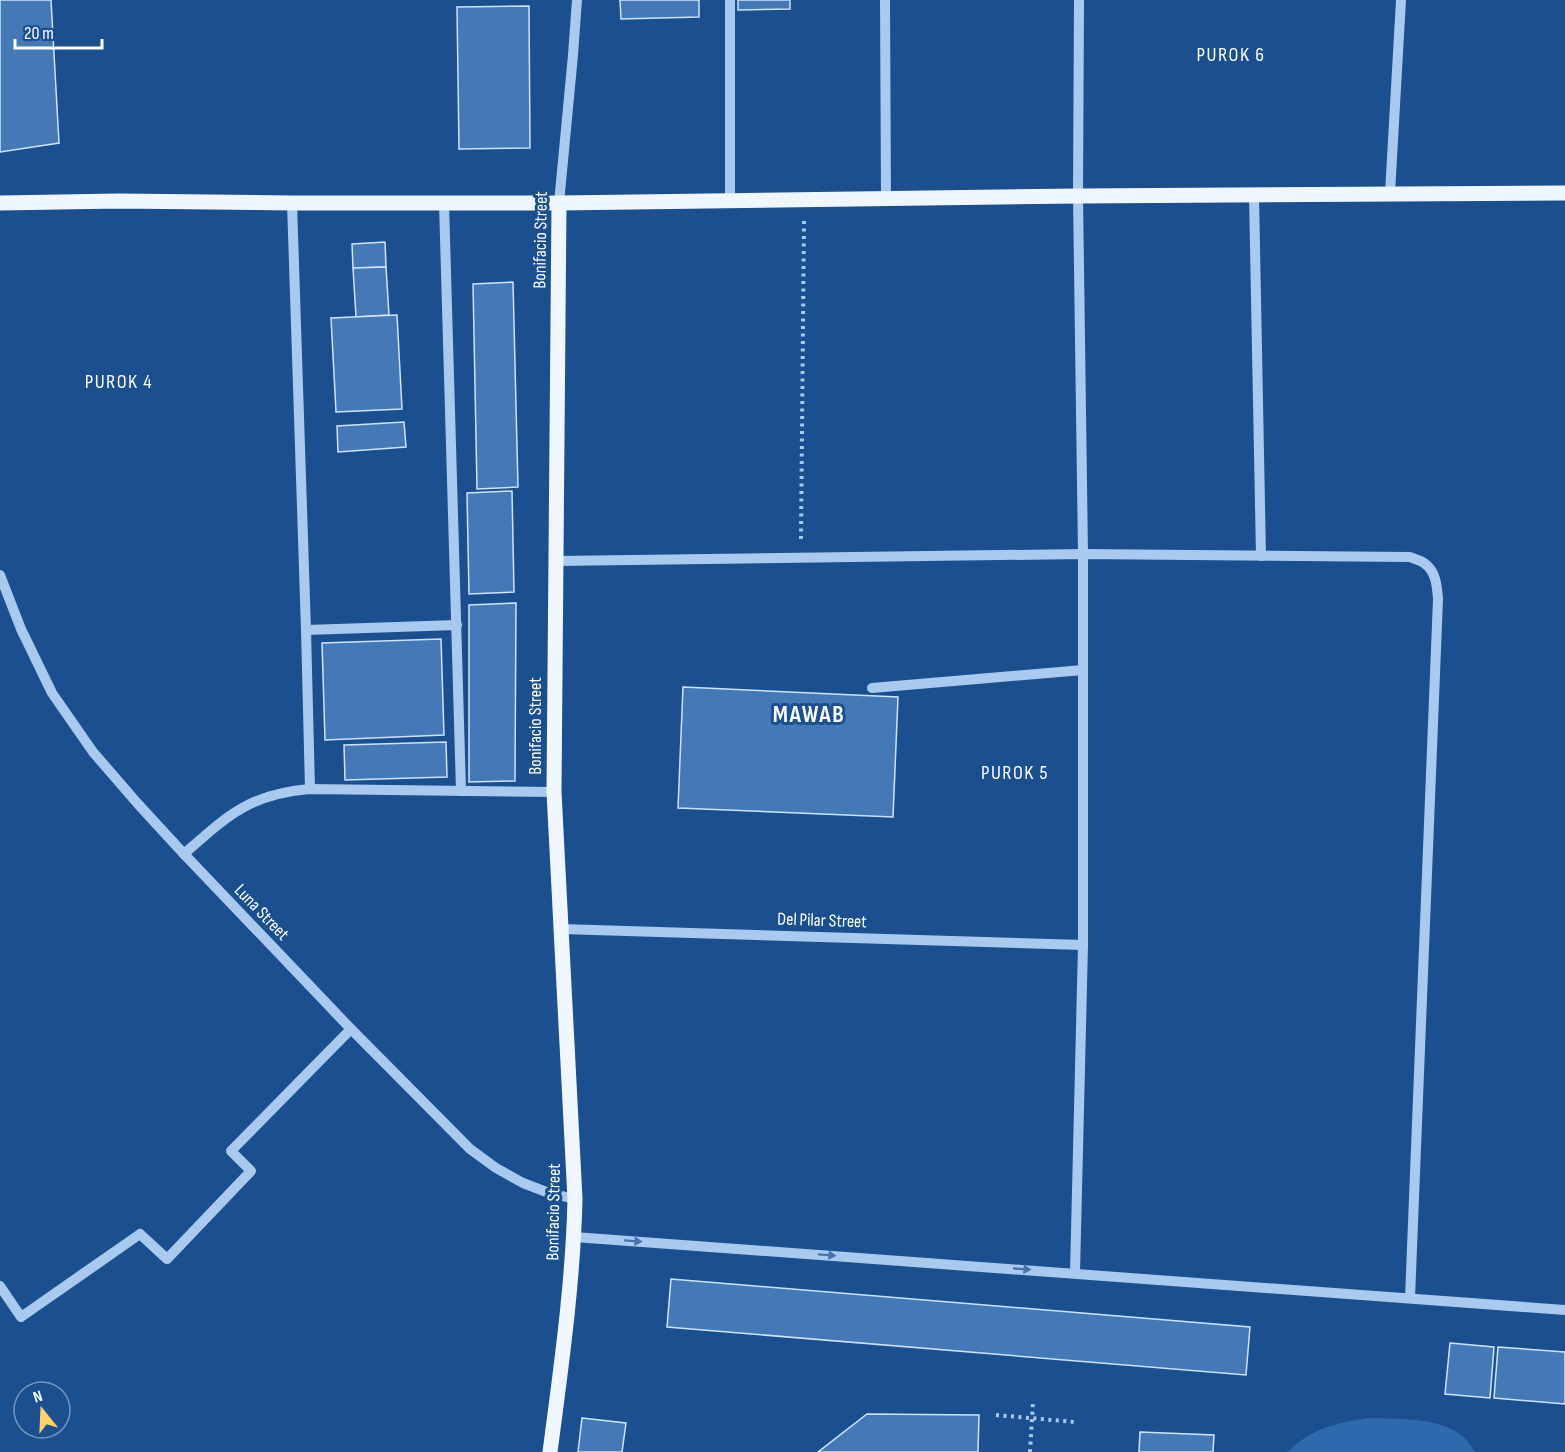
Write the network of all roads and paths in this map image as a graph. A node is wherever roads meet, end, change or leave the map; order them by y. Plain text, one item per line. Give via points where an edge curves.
1 (577, 0) edge
2 (730, 0) edge
3 (885, 0) edge
4 (1079, 0) edge
5 (1401, 0) edge
6 (1565, 193) edge
7 (1390, 194) junction
8 (1254, 195) junction
9 (1078, 196) junction
10 (886, 199) junction
11 (804, 200) junction
12 (730, 201) junction
13 (0, 203) edge
14 (292, 203) junction
15 (444, 203) junction
16 (559, 203) junction
17 (1083, 554) junction
18 (1261, 556) junction
19 (801, 558) junction
20 (555, 561) junction
21 (0, 575) edge
22 (457, 626) junction
23 (306, 630) junction
24 (1083, 670) junction
25 (872, 688) dead end
26 (310, 789) junction
27 (461, 791) junction
28 (554, 792) junction
29 (184, 854) junction
30 (561, 929) junction
31 (1083, 945) junction
32 (351, 1029) junction
33 (575, 1199) junction
34 (574, 1237) junction
35 (1075, 1273) junction
36 (0, 1287) edge
37 (1410, 1298) junction
38 (1565, 1310) edge
39 (1033, 1402) dead end
40 (996, 1415) dead end
41 (1032, 1418) junction
42 (1075, 1422) dead end
43 (550, 1452) edge
44 (1030, 1452) edge

1 - 16 street, Bonifacio Street
2 - 12 street
3 - 10 street
4 - 9 street
5 - 7 street
6 - 7 main road
7 - 8 main road
8 - 9 main road
8 - 18 street
9 - 10 main road
9 - 17 street
10 - 11 main road
11 - 12 main road
11 - 19 path
12 - 16 main road
13 - 14 main road
14 - 15 main road
14 - 23 street
15 - 16 main road
15 - 22 street
16 - 20 main road, Bonifacio Street
17 - 18 street
17 - 19 street
17 - 24 street
18 - 37 street via 1410,557 1424,563 1437,586
19 - 20 street
20 - 28 main road, Bonifacio Street
21 - 29 street, Luna Street via 52,693 93,752
22 - 23 street
22 - 27 street
23 - 26 street
24 - 25 street
24 - 31 street
26 - 27 street
26 - 29 street via 287,791 246,805
27 - 28 street
28 - 30 main road, Bonifacio Street
29 - 32 street, Luna Street
30 - 31 street, Del Pilar Street
30 - 33 main road, Bonifacio Street
31 - 35 street
32 - 33 street, Luna Street via 471,1149 496,1168 549,1193
32 - 36 street via 231,1151 251,1171 167,1259 140,1234 21,1317
33 - 34 main road, Bonifacio Street
34 -> 35 street
34 - 43 main road, Bonifacio Street
35 - 37 street
37 - 38 street
39 - 41 path
40 - 41 path
41 - 42 path
41 - 44 path

